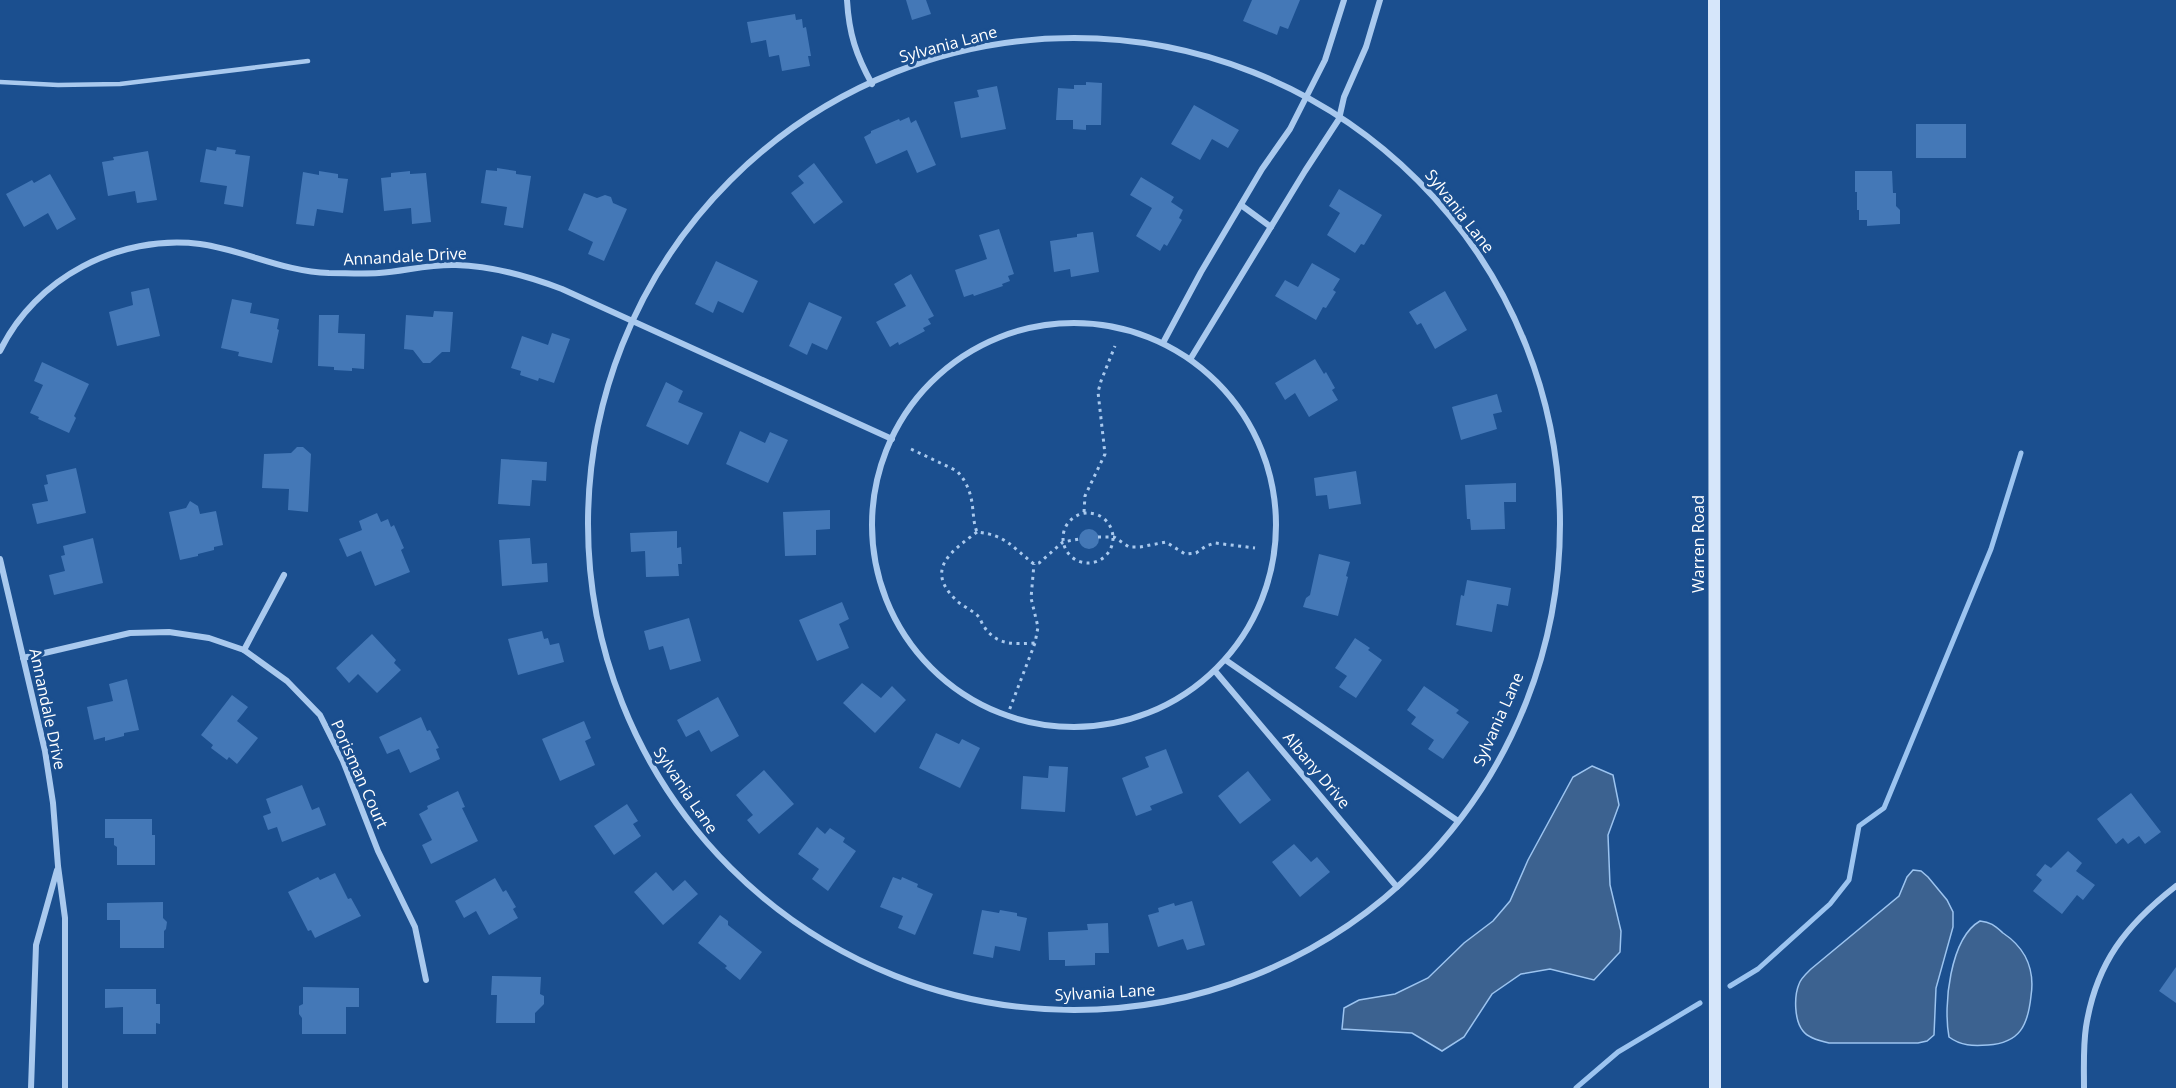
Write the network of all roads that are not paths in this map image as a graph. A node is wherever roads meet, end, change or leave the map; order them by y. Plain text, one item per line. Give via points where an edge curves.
1 (847, 0) edge
2 (1344, 0) edge
3 (1380, 0) edge
4 (1714, 0) edge
5 (308, 61) dead end
6 (0, 82) edge
7 (872, 84) junction
8 (1305, 100) junction
9 (1338, 120) junction
10 (1241, 205) junction
11 (1271, 227) junction
12 (632, 321) junction
13 (1164, 341) junction
14 (0, 351) edge
15 (1191, 358) junction
16 (892, 439) junction
17 (0, 558) edge
18 (284, 575) dead end
19 (244, 651) junction
20 (23, 658) junction
21 (1227, 661) junction
22 (1215, 671) junction
23 (1458, 821) junction
24 (58, 866) junction
25 (2176, 886) edge
26 (1397, 887) junction
27 (426, 980) dead end
28 (31, 1088) edge
29 (65, 1088) edge
30 (1715, 1088) edge
31 (2084, 1088) edge

1 - 7 street via 857,57
2 - 8 street via 1325,60
3 - 9 street
4 - 30 street, Warren Road
5 - 6 lane via 120,84
7 - 8 street, Sylvania Lane via 897,70 973,48 1028,40 1088,38 1146,43 1220,60 1286,86
7 - 12 street, Sylvania Lane via 783,136 722,189 678,243
8 - 9 street, Sylvania Lane
8 - 10 street
9 - 11 street
9 - 23 street, Sylvania Lane via 1353,124 1406,166 1470,240 1518,325 1535,369 1552,441 1559,504 1558,542 1556,586 1546,637 1525,699 1496,762
10 - 11 street
10 - 13 street
11 - 15 street
12 - 14 street, Annandale Drive via 517,272 438,265 378,273 309,272 201,244 159,243 109,255 74,270 28,309
12 - 16 street, Annandale Drive
12 - 26 street, Sylvania Lane via 606,394 591,464 587,528 595,614 618,698 652,769 700,838 753,893 797,927 849,958 961,996 1045,1008 1151,1006 1233,985 1303,954
13 - 15 street
13 - 16 street via 1088,322 1048,324 1003,334 956,360 934,379 914,400
15 - 21 street via 1220,382 1242,416 1260,450 1271,486 1275,524 1272,562 1261,598
16 - 22 street via 877,483 873,529 879,575 895,618 920,657 954,688 1007,716 1038,725 1085,728 1130,720 1173,702
17 - 20 street, Annandale Drive
18 - 19 street
19 - 20 street, Porisman Court via 209,638 169,632 130,633
19 - 27 street, Porisman Court via 287,681 320,716 415,927
20 - 24 street, Annandale Drive via 45,751
21 - 22 street
21 - 23 street, Albany Drive
22 - 26 street, Albany Drive
23 - 26 street, Sylvania Lane
24 - 28 street, Annandale Drive via 36,945
24 - 29 street, Annandale Drive via 65,918
25 - 31 street via 2132,924 2102,972 2086,1028

